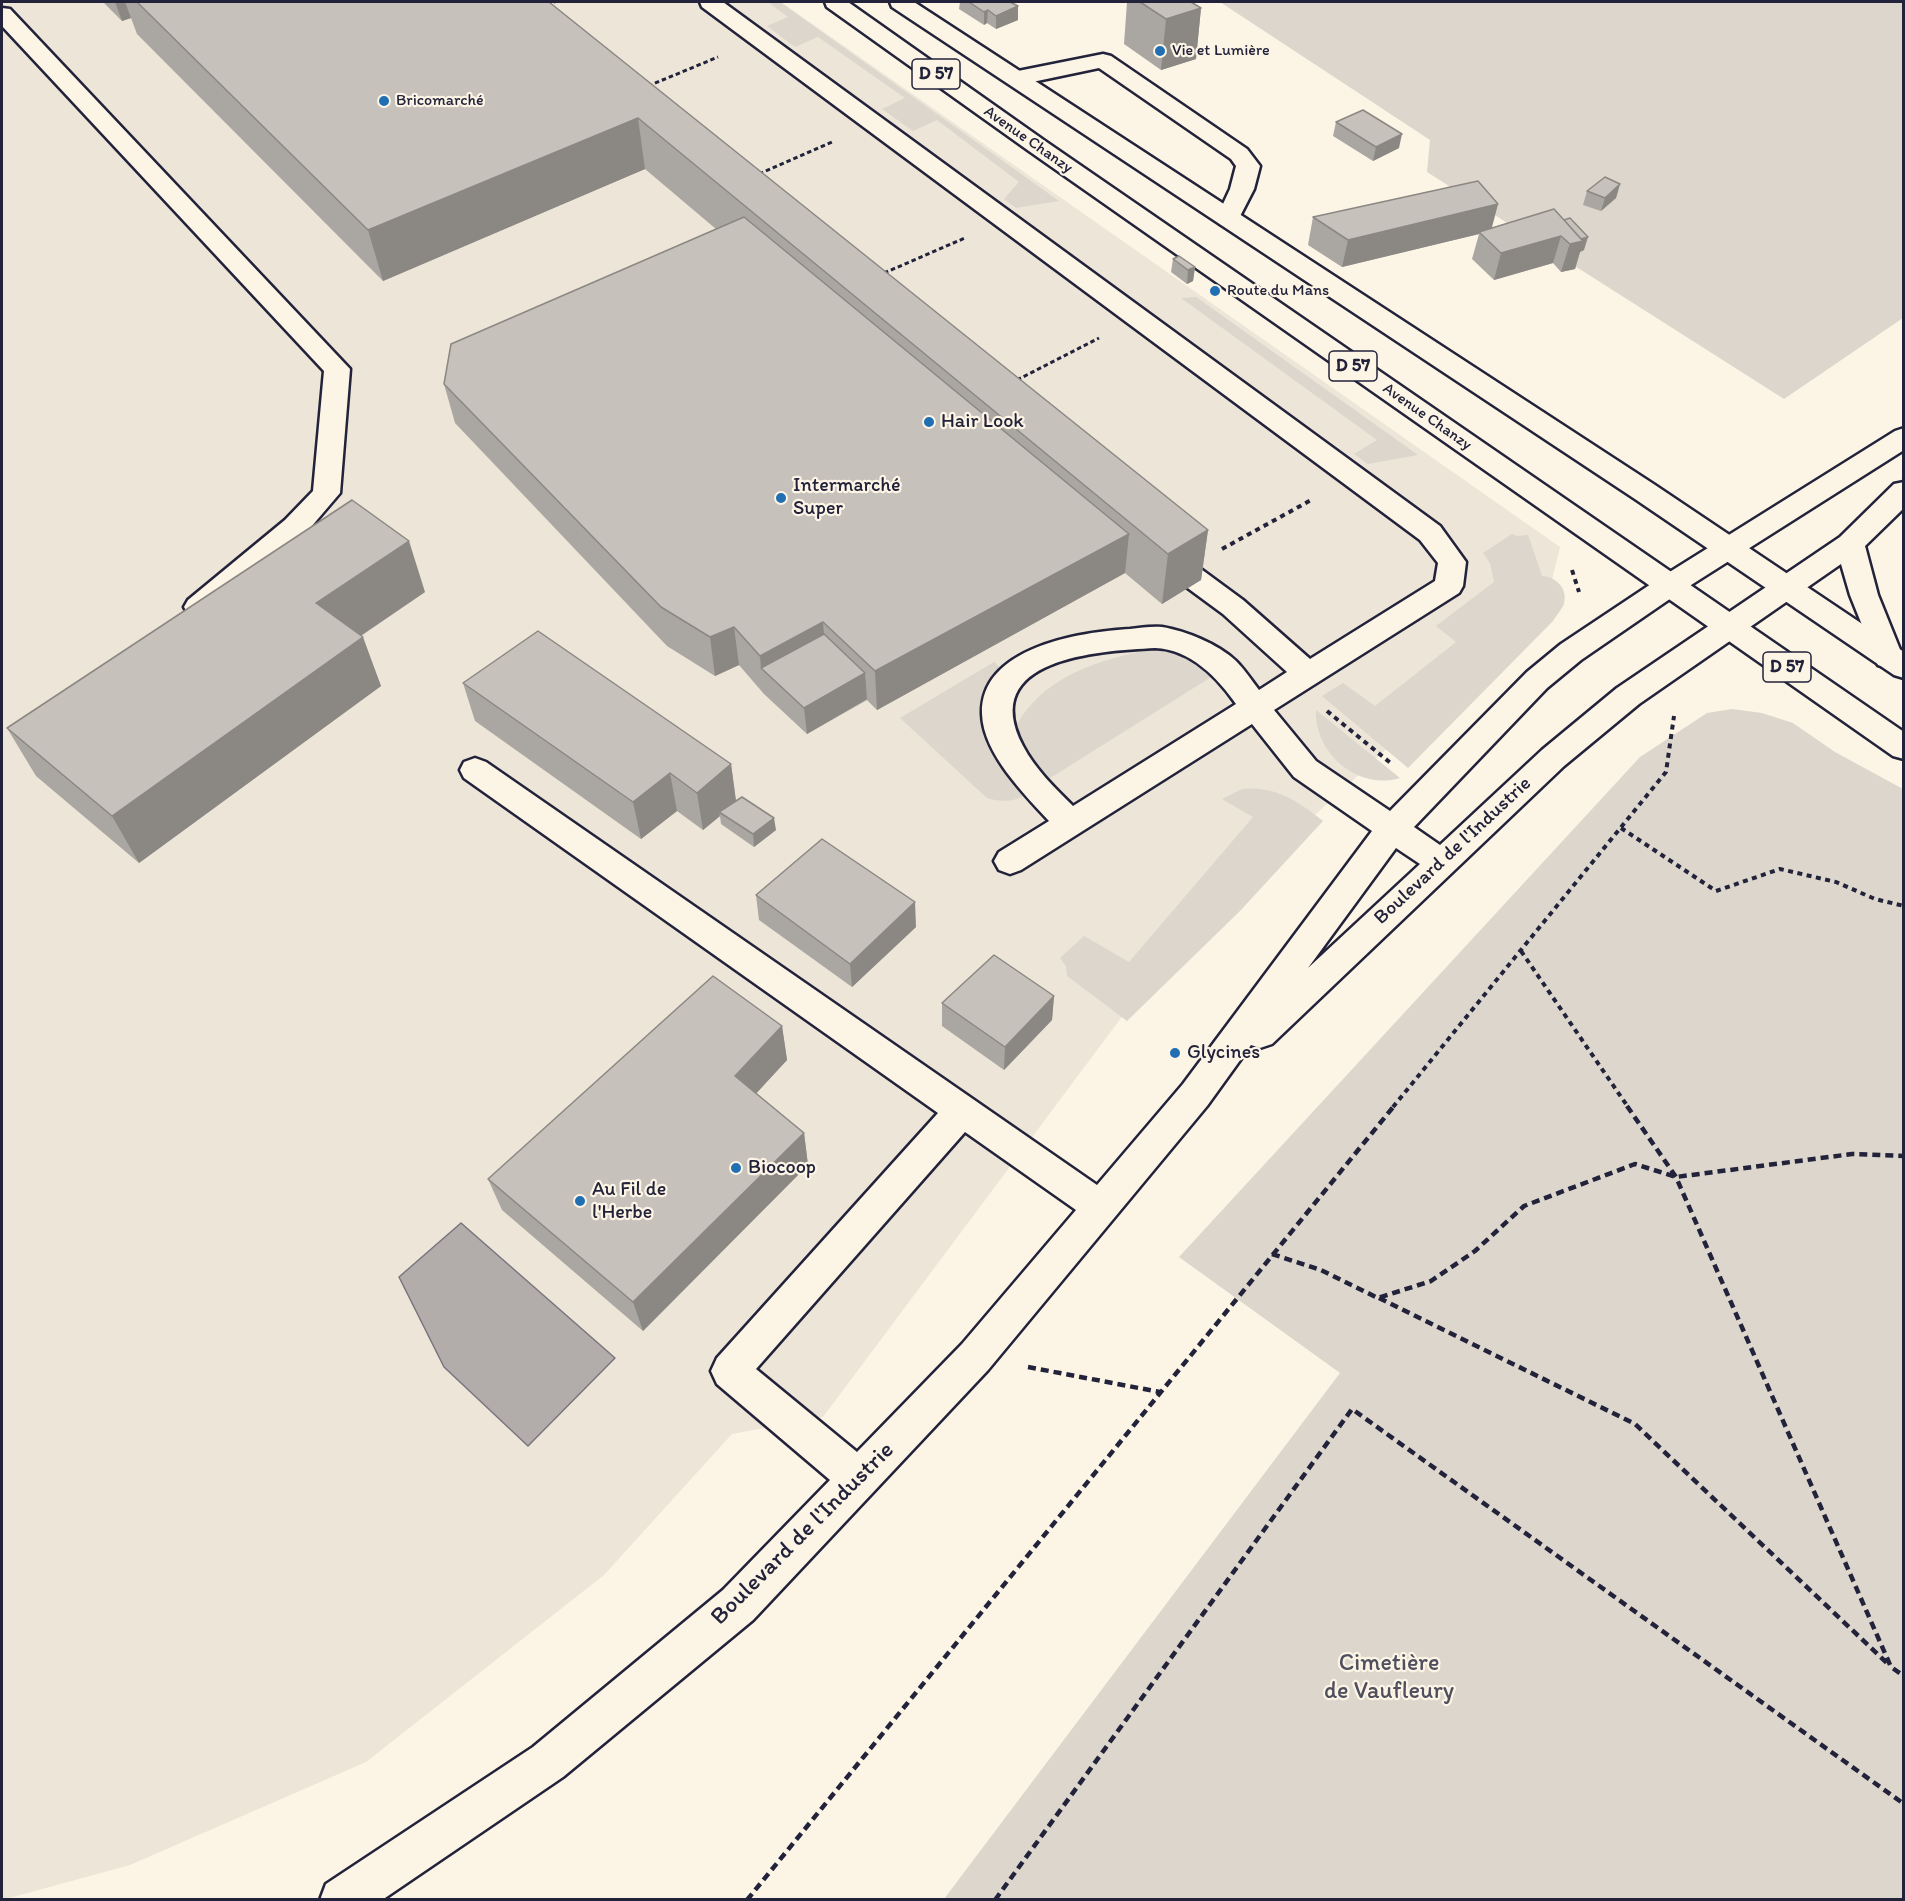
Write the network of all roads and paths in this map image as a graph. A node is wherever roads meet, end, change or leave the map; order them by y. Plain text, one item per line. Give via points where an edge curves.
1 (555, 2) edge
2 (710, 2) edge
3 (835, 2) edge
4 (900, 2) edge
5 (546, 5) edge
6 (2, 14) edge
7 (761, 39) junction
8 (1018, 78) junction
9 (642, 88) edge
10 (875, 123) junction
11 (750, 179) edge
12 (1228, 219) junction
13 (1137, 318) junction
14 (1013, 382) edge
15 (1904, 437) edge
16 (1355, 476) junction
17 (1904, 491) edge
18 (1146, 541) edge
19 (1850, 544) junction
20 (1727, 548) junction
21 (1571, 566) dead end
22 (1182, 571) junction
23 (1670, 585) junction
24 (1787, 588) junction
25 (1579, 592) dead end
26 (176, 626) edge
27 (1728, 627) junction
28 (1896, 662) edge
29 (1300, 678) junction
30 (1255, 707) junction
31 (1674, 711) dead end
32 (1904, 748) edge
33 (475, 770) dead end
34 (1426, 793) junction
35 (1070, 823) junction
36 (1620, 828) junction
37 (1392, 829) junction
38 (1010, 861) dead end
39 (1441, 862) junction
40 (1904, 906) edge
41 (1521, 951) junction
42 (1195, 1095) junction
43 (962, 1110) junction
44 (1904, 1156) edge
45 (1676, 1177) junction
46 (1100, 1207) junction
47 (1272, 1254) junction
48 (1378, 1298) junction
49 (975, 1357) junction
50 (1160, 1392) junction
51 (859, 1479) junction
52 (1891, 1667) junction
53 (1904, 1676) edge
54 (1904, 1804) edge
55 (342, 1899) edge
56 (747, 1899) edge
57 (995, 1899) edge

1 - 5 path
2 - 7 street
3 - 23 street, Avenue Chanzy / D 57
4 - 8 street, D 57
6 - 26 street via 337,369 326,492 295,527
7 - 9 path
7 - 10 street
8 - 12 street, D 57
8 - 12 street via 1103,61 1239,154 1248,166
10 - 11 path
10 - 13 street
12 - 20 street, D 57
13 - 14 path
13 - 16 street
15 - 20 street, Boulevard de l'Industrie
16 - 22 path
16 - 29 street via 1430,533 1452,562 1449,586
17 - 19 street, Boulevard de l'Industrie
18 - 22 street
19 - 24 street, Boulevard de l'Industrie
19 - 28 street via 1864,595
20 - 23 street, Boulevard de l'Industrie
20 - 24 street, D 57
21 - 25 path
22 - 29 street via 1233,607
23 - 27 street, Avenue Chanzy / D 57
23 - 34 street, Boulevard de l'Industrie via 1571,652 1537,680
24 - 27 street, Boulevard de l'Industrie
24 - 28 street, D 57
27 - 32 street, Avenue Chanzy / D 57
27 - 39 street, Boulevard de l'Industrie via 1595,722
29 - 30 street
29 - 34 path
30 - 35 street
30 - 35 street via 1225,668 1161,638 1084,644 1030,662 1010,678 1001,692 997,713 1004,739 1020,771
30 - 37 street via 1305,769
31 - 36 path via 1666,772
33 - 43 street
34 - 37 street, Boulevard de l'Industrie
35 - 38 street
36 - 40 path via 1716,891 1780,869 1836,882 1875,899
36 - 41 path
37 - 39 street
37 - 42 street, Boulevard de l'Industrie
39 - 42 street, Boulevard de l'Industrie
41 - 45 path
41 - 47 path
42 - 46 street, Boulevard de l'Industrie
43 - 46 street
43 - 51 street via 730,1371
44 - 45 path via 1852,1154
45 - 48 path via 1635,1164 1524,1206 1475,1251 1431,1281
45 - 52 path
46 - 49 street, Boulevard de l'Industrie
47 - 48 path via 1321,1270
47 - 50 path
48 - 52 path via 1635,1424
49 - 50 path
49 - 51 street, Boulevard de l'Industrie
50 - 56 path
51 - 55 street, Boulevard de l'Industrie via 738,1605 548,1762
52 - 53 path
54 - 57 path via 1352,1409

